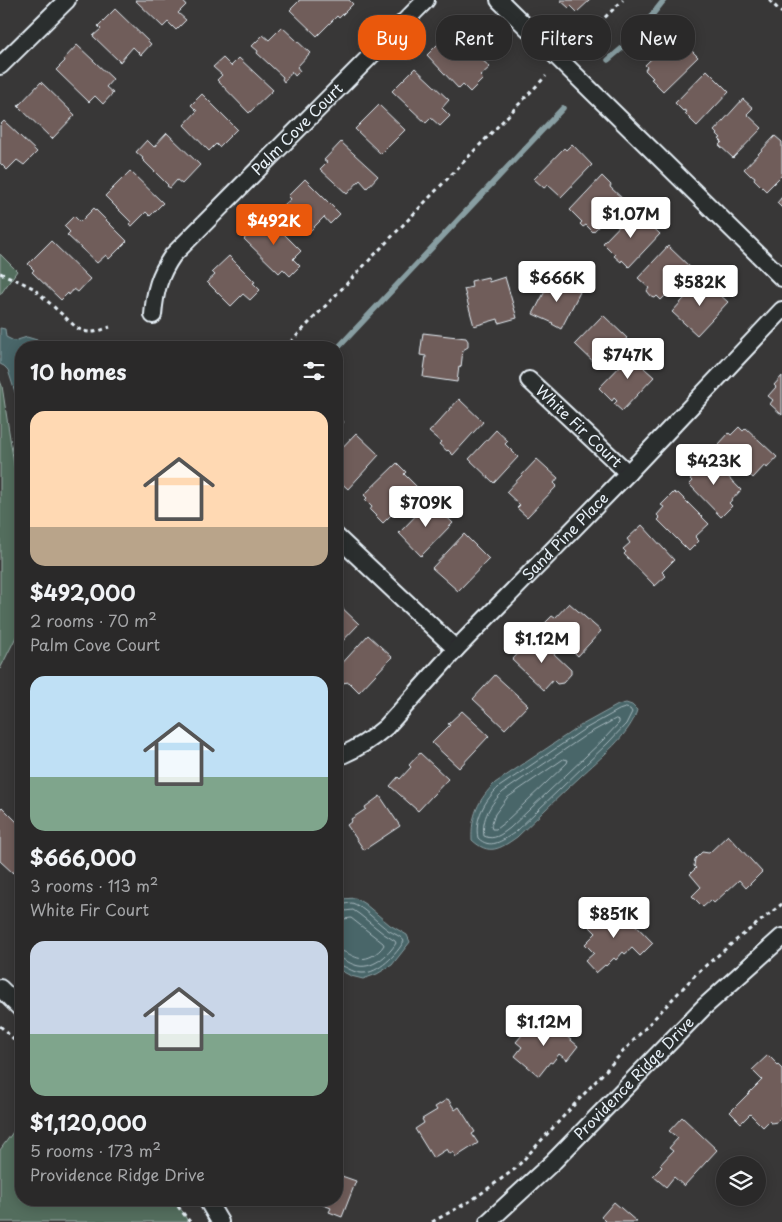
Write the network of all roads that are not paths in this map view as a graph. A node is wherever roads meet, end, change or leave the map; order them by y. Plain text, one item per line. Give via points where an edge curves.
1 (66, 0) edge
2 (426, 0) edge
3 (499, 0) edge
4 (0, 66) edge
5 (782, 278) edge
6 (782, 310) edge
7 (153, 315) dead end
8 (529, 380) dead end
9 (628, 473) junction
10 (343, 543) edge
11 (456, 649) junction
12 (343, 755) edge
13 (782, 937) edge
14 (0, 988) edge
15 (15, 1003) edge
16 (211, 1206) edge
17 (220, 1222) edge
18 (488, 1222) edge

1 - 4 street
2 - 7 street, Palm Cove Court via 173,255 158,281
3 - 5 street
6 - 9 street, Sand Pine Place
8 - 9 street, White Fir Court
9 - 11 street, Sand Pine Place
10 - 11 street
11 - 12 street, Sand Pine Place via 386,727 362,746
13 - 18 street, Providence Ridge Drive via 704,1007 554,1161
14 - 15 street
16 - 17 street

